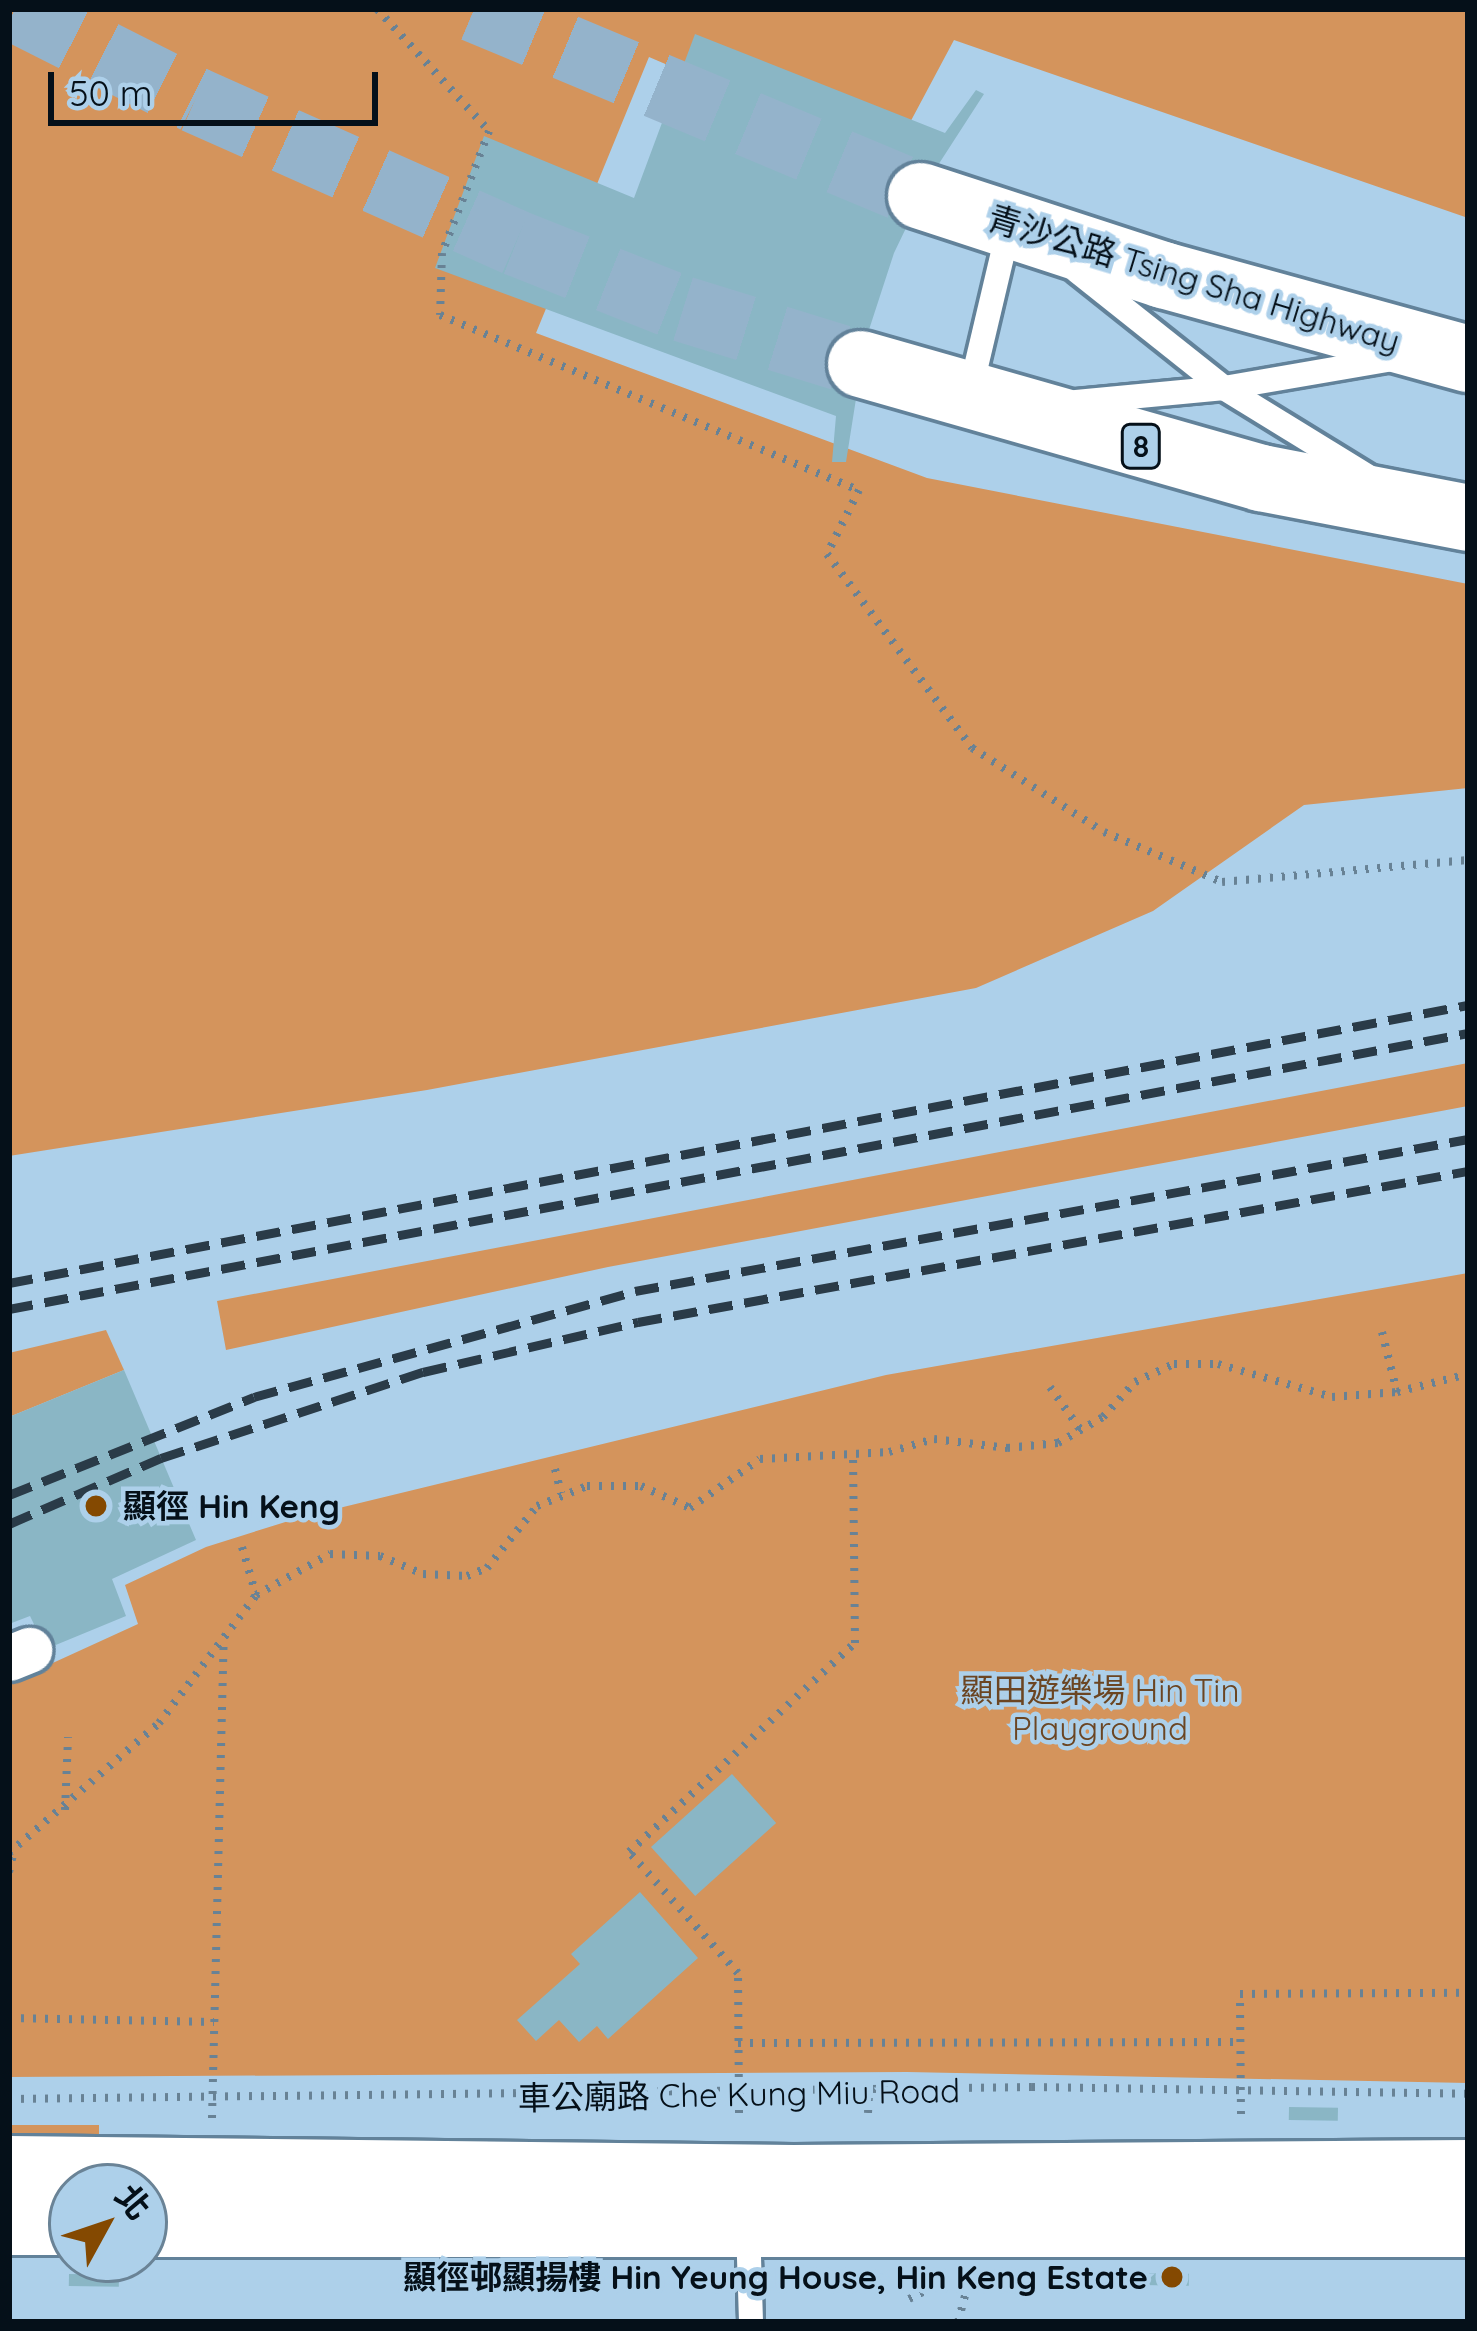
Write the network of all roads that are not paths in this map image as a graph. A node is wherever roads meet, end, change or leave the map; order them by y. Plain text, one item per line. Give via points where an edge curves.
1 (921, 196) tunnel mouth
2 (1019, 228) junction
3 (1457, 354) edge
4 (861, 364) tunnel mouth
5 (1225, 388) junction
6 (991, 402) junction
7 (1454, 520) edge
8 (9, 2168) edge
9 (1468, 2171) edge
10 (9, 2223) edge
11 (748, 2223) junction
12 (48, 2224) edge
13 (168, 2224) edge
14 (1468, 2225) edge
15 (751, 2322) edge

1 - 2 highway, 青沙公路 Tsing Sha Highway
2 - 3 highway, 青沙公路 Tsing Sha Highway
2 - 5 lane
2 - 6 lane
3 - 5 lane
4 - 6 highway, 8
5 - 6 lane
5 - 7 lane
6 - 7 highway, 8 via 1261,478
8 - 9 main road via 813,2176
10 - 12 main road
11 - 13 main road
11 - 14 main road
11 - 15 lane

